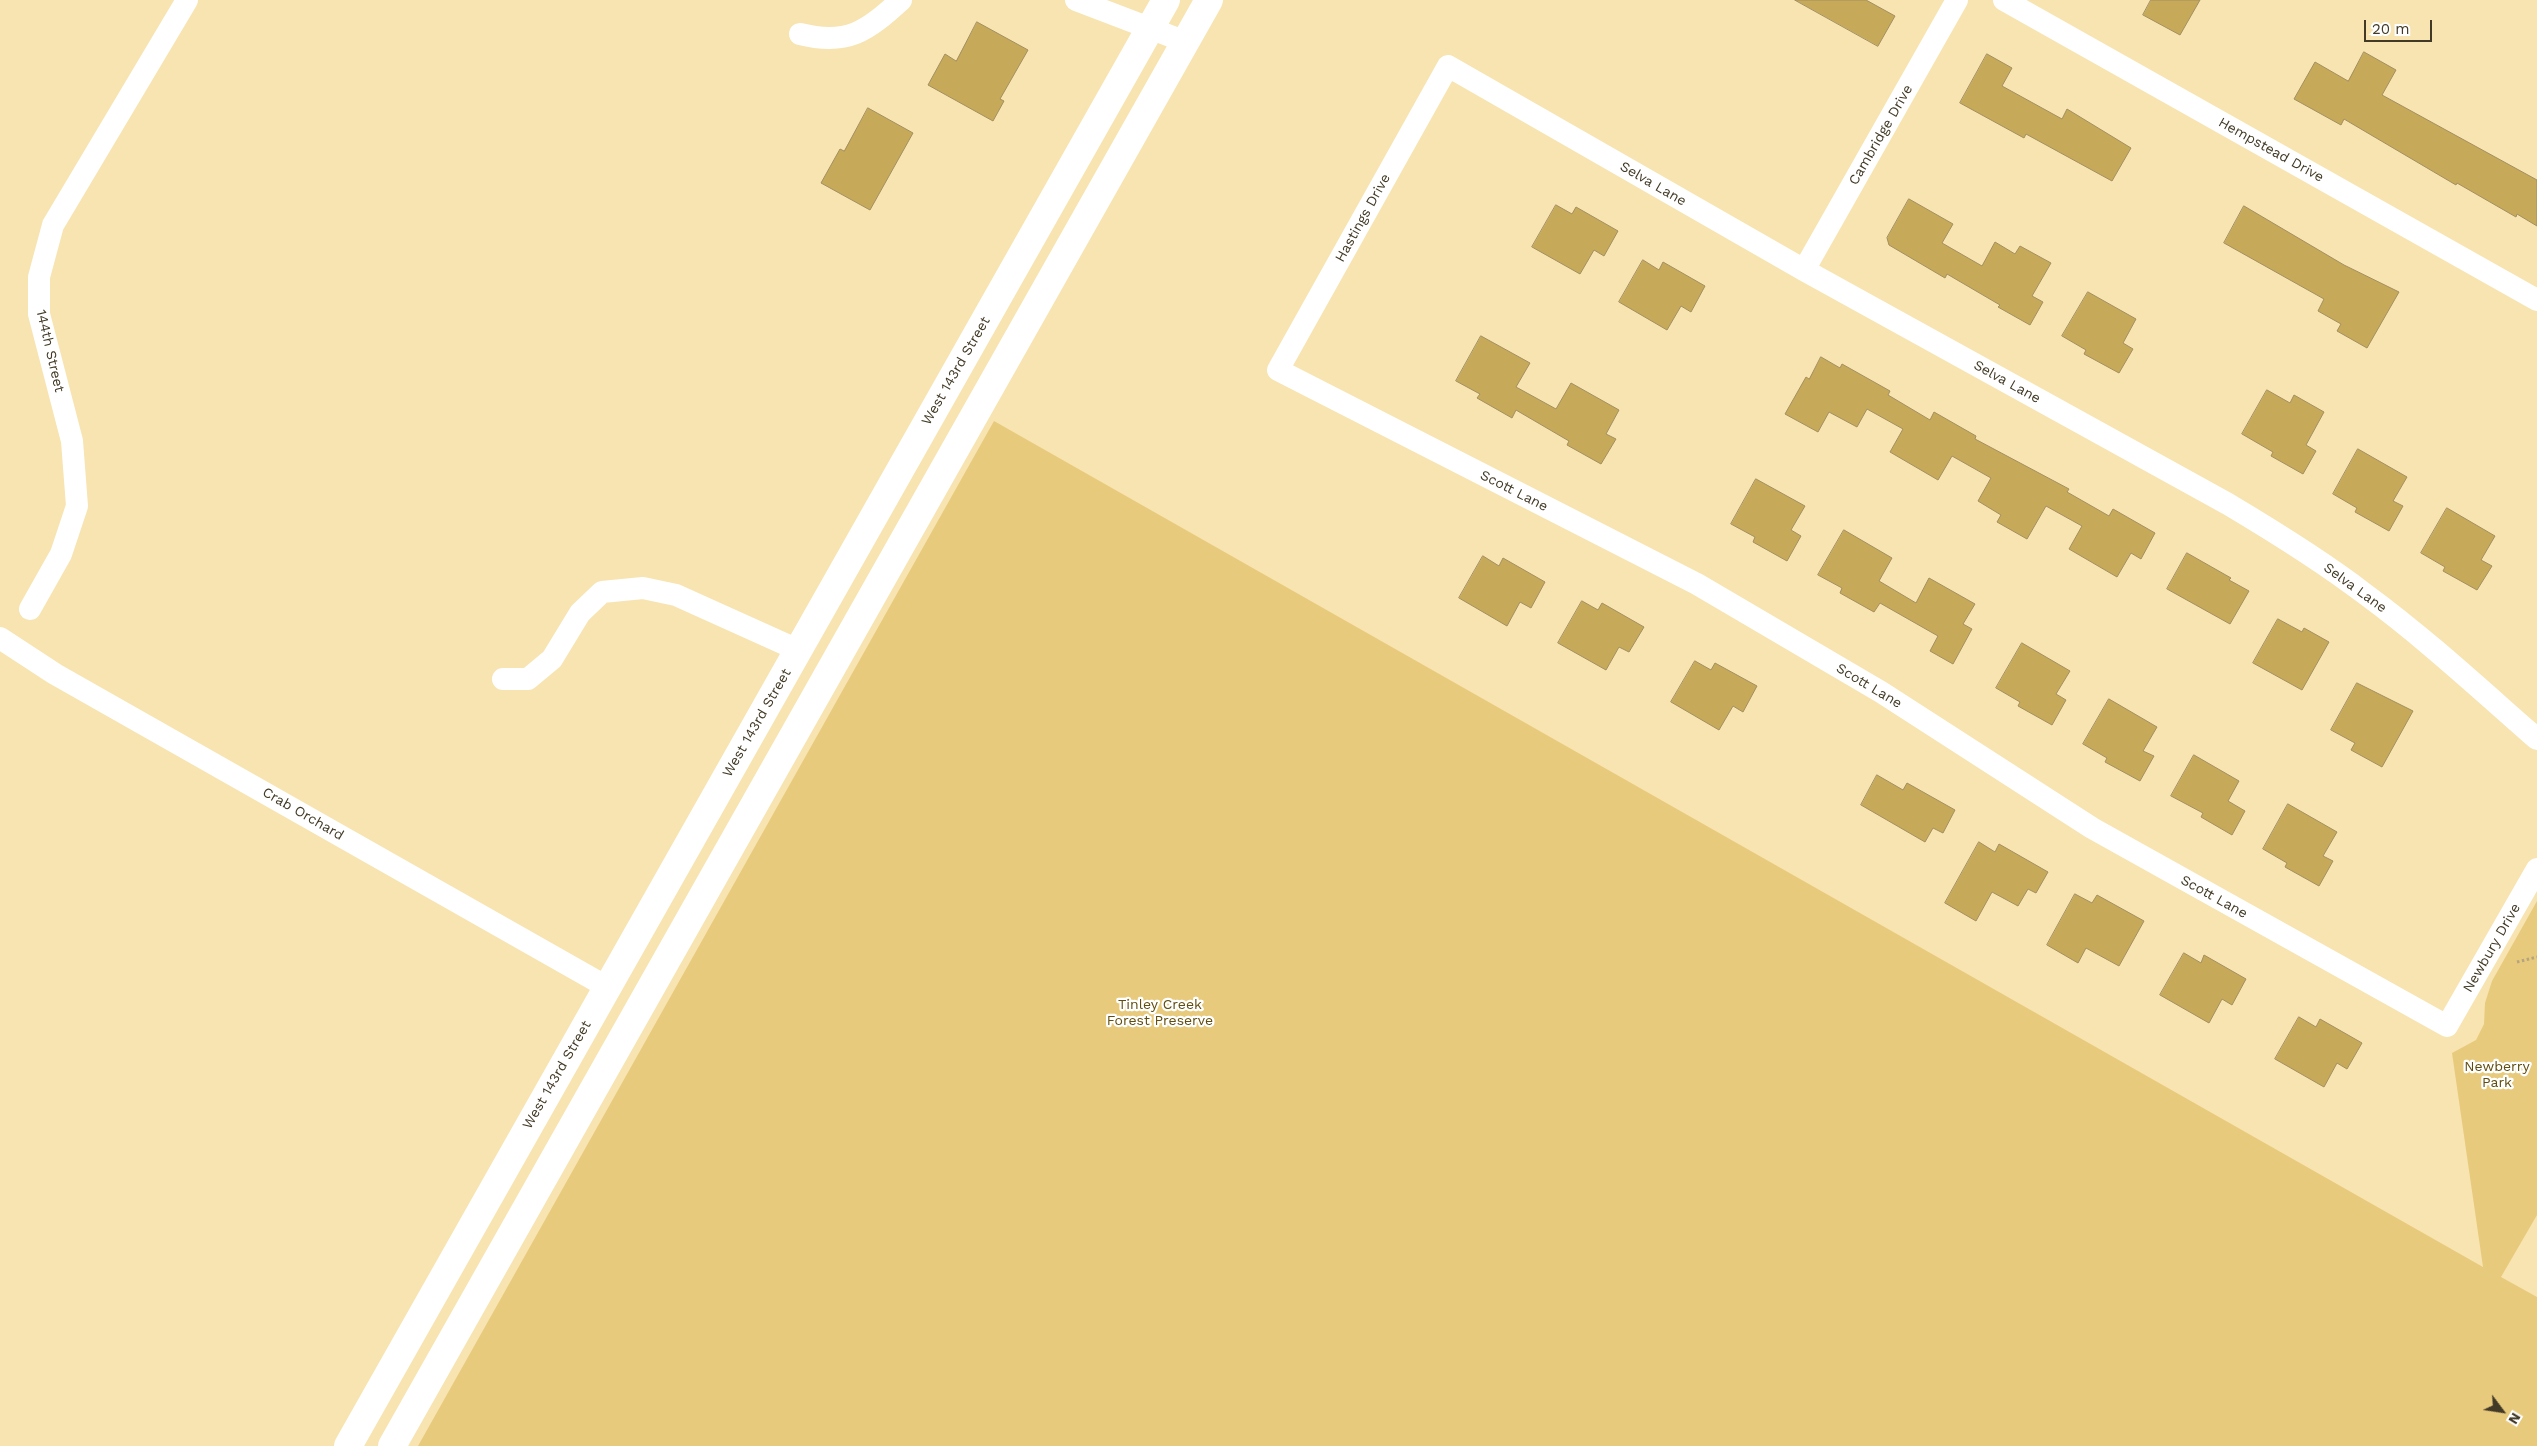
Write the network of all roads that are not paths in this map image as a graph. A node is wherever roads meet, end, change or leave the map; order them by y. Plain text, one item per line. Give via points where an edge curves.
1 (188, 0) edge
2 (901, 0) edge
3 (1076, 0) edge
4 (1166, 0) edge
5 (1209, 0) edge
6 (1957, 0) edge
7 (2004, 0) edge
8 (1150, 27) junction
9 (800, 34) dead end
10 (1186, 42) junction
11 (1448, 66) joint
12 (1804, 270) junction
13 (2537, 300) edge
14 (1278, 370) joint
15 (30, 608) dead end
16 (0, 638) edge
17 (798, 650) junction
18 (503, 679) dead end
19 (2537, 739) edge
20 (2537, 870) edge
21 (608, 987) junction
22 (2447, 1026) joint
23 (348, 1446) edge
24 (392, 1446) edge

1 - 15 street, 144th Street via 53,225 39,277 39,314 72,441 77,506 61,554
2 - 9 street via 883,17 850,37 820,39
3 - 8 street
4 - 8 main road, West 143rd Street
5 - 10 main road
6 - 12 street, Cambridge Drive
7 - 13 street, Hempstead Drive
8 - 10 street
8 - 17 main road, West 143rd Street
10 - 24 main road
11 - 12 street, Selva Lane
11 - 14 street, Hastings Drive
12 - 19 street, Selva Lane via 2282,536 2365,593
14 - 22 street, Scott Lane via 1698,584 1881,692 2108,837
16 - 21 street, Crab Orchard via 55,674
17 - 18 street via 676,595 644,588 602,592 580,613 552,659 528,679
17 - 21 main road, West 143rd Street
20 - 22 street, Newbury Drive
21 - 23 main road, West 143rd Street

